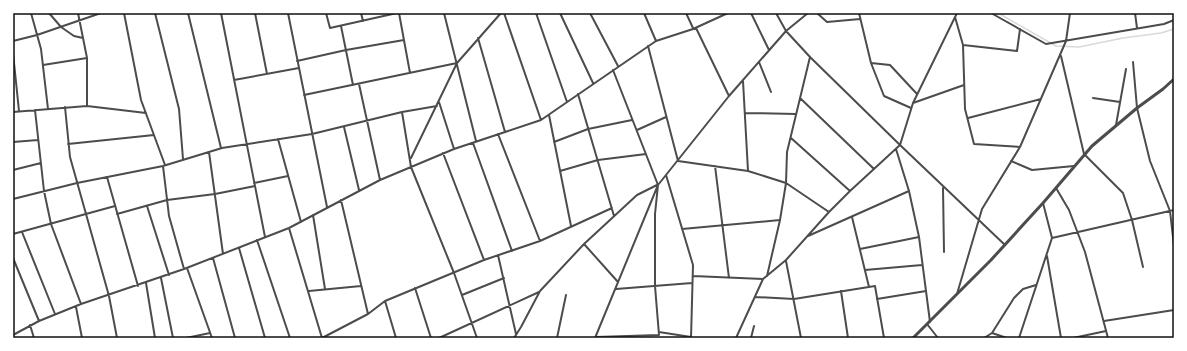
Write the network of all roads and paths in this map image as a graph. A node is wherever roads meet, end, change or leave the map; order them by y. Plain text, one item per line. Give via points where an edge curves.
1 (31, 13) edge
2 (49, 13) edge
3 (78, 13) edge
4 (101, 13) edge
5 (124, 13) edge
6 (155, 13) edge
7 (188, 13) edge
8 (221, 13) edge
9 (255, 13) edge
10 (288, 13) edge
11 (326, 13) edge
12 (361, 13) edge
13 (398, 13) edge
14 (444, 13) edge
15 (496, 13) edge
16 (500, 13) edge
17 (504, 13) edge
18 (536, 13) edge
19 (560, 13) edge
20 (590, 13) edge
21 (644, 13) edge
22 (686, 13) edge
23 (728, 13) edge
24 (751, 13) edge
25 (776, 13) edge
26 (808, 13) edge
27 (817, 13) edge
28 (859, 13) edge
29 (957, 13) edge
30 (991, 13) edge
31 (1070, 13) edge
32 (1135, 13) edge
33 (497, 16) junction
34 (955, 17) junction
35 (860, 19) junction
36 (80, 20) junction
37 (1174, 20) edge
38 (363, 21) junction
39 (341, 26) junction
40 (61, 27) junction
41 (694, 28) junction
42 (1137, 28) junction
43 (1020, 29) junction
44 (786, 31) junction
45 (37, 35) junction
46 (84, 38) junction
47 (478, 38) junction
48 (404, 40) junction
49 (13, 41) edge
50 (656, 41) junction
51 (1066, 41) junction
52 (963, 45) junction
53 (648, 46) junction
54 (346, 50) junction
55 (769, 50) junction
56 (13, 54) edge
57 (1060, 54) junction
58 (810, 57) junction
59 (87, 58) junction
60 (297, 61) junction
61 (759, 62) junction
62 (1133, 62) dead end
63 (457, 63) junction
64 (871, 63) junction
65 (43, 65) junction
66 (618, 66) junction
67 (299, 68) junction
68 (1126, 69) dead end
69 (613, 70) junction
70 (410, 73) junction
71 (267, 74) junction
72 (1174, 79) edge
73 (234, 80) junction
74 (743, 81) junction
75 (359, 84) junction
76 (593, 84) junction
77 (353, 85) junction
78 (965, 85) junction
79 (771, 92) dead end
80 (578, 94) junction
81 (917, 94) junction
82 (304, 95) junction
83 (730, 96) junction
84 (800, 98) junction
85 (1093, 98) dead end
86 (1041, 99) junction
87 (439, 101) junction
88 (567, 102) junction
89 (1120, 102) junction
90 (913, 103) junction
91 (87, 106) junction
92 (437, 106) junction
93 (65, 107) junction
94 (911, 108) junction
95 (1137, 108) junction
96 (48, 109) junction
97 (35, 110) junction
98 (19, 111) junction
99 (13, 112) edge
100 (402, 112) junction
101 (146, 113) junction
102 (745, 113) junction
103 (796, 114) junction
104 (548, 115) junction
105 (666, 117) junction
106 (968, 118) junction
107 (541, 120) junction
108 (632, 120) junction
109 (367, 121) junction
110 (344, 126) junction
111 (1116, 126) junction
112 (588, 130) junction
113 (636, 130) junction
114 (505, 132) junction
115 (312, 134) junction
116 (498, 134) junction
117 (154, 135) junction
118 (791, 138) junction
119 (278, 139) junction
120 (38, 140) junction
121 (13, 142) edge
122 (476, 142) junction
123 (554, 142) junction
124 (473, 143) junction
125 (68, 144) junction
126 (247, 144) junction
127 (900, 145) junction
128 (1020, 147) junction
129 (222, 148) junction
130 (454, 149) junction
131 (896, 149) junction
132 (209, 152) junction
133 (443, 153) junction
134 (646, 154) junction
135 (1084, 154) junction
136 (183, 159) junction
137 (410, 159) junction
138 (598, 160) junction
139 (678, 161) junction
140 (1011, 161) junction
141 (41, 164) junction
142 (164, 166) junction
143 (715, 166) junction
144 (1074, 166) junction
145 (411, 167) junction
146 (874, 169) junction
147 (13, 170) edge
148 (560, 171) junction
149 (748, 171) junction
150 (666, 175) junction
151 (288, 176) junction
152 (107, 177) junction
153 (380, 180) junction
154 (77, 183) junction
155 (786, 183) junction
156 (255, 184) junction
157 (658, 185) junction
158 (944, 187) junction
159 (1056, 188) junction
160 (359, 190) junction
161 (44, 191) junction
162 (850, 191) junction
163 (909, 191) junction
164 (215, 194) junction
165 (13, 199) edge
166 (167, 200) junction
167 (341, 200) junction
168 (1043, 203) junction
169 (115, 206) junction
170 (147, 206) junction
171 (327, 207) junction
172 (612, 208) junction
173 (1174, 210) edge
174 (1170, 211) junction
175 (829, 212) junction
176 (86, 214) junction
177 (117, 214) junction
178 (313, 215) junction
179 (614, 216) junction
180 (852, 217) junction
181 (780, 220) junction
182 (979, 220) junction
183 (1132, 220) junction
184 (301, 222) junction
185 (51, 224) junction
186 (722, 225) junction
187 (571, 226) junction
188 (289, 228) junction
189 (682, 229) junction
190 (22, 232) junction
191 (1078, 233) junction
192 (13, 234) edge
193 (919, 236) junction
194 (265, 237) junction
195 (807, 237) junction
196 (1052, 238) junction
197 (257, 240) junction
198 (540, 241) junction
199 (584, 244) junction
200 (1005, 245) junction
201 (1174, 246) edge
202 (239, 248) junction
203 (860, 249) junction
204 (512, 251) junction
205 (944, 252) dead end
206 (223, 254) junction
207 (498, 255) junction
208 (1046, 255) junction
209 (13, 258) edge
210 (213, 258) junction
211 (484, 260) junction
212 (786, 260) junction
213 (922, 265) junction
214 (1143, 267) dead end
215 (187, 268) junction
216 (184, 269) junction
217 (865, 270) junction
218 (454, 273) junction
219 (169, 275) junction
220 (693, 276) junction
221 (767, 276) junction
222 (161, 278) junction
223 (504, 278) junction
224 (729, 278) junction
225 (763, 279) junction
226 (618, 282) junction
227 (146, 283) junction
228 (692, 283) junction
229 (1036, 285) junction
230 (138, 286) junction
231 (361, 286) junction
232 (655, 286) junction
233 (870, 287) junction
234 (415, 288) junction
235 (616, 288) junction
236 (325, 289) junction
237 (308, 291) junction
238 (540, 291) junction
239 (841, 291) junction
240 (926, 291) junction
241 (461, 295) junction
242 (566, 295) dead end
243 (956, 295) junction
244 (109, 296) junction
245 (755, 297) junction
246 (794, 299) junction
247 (877, 299) junction
248 (384, 301) junction
249 (82, 304) junction
250 (510, 305) junction
251 (76, 307) junction
252 (1174, 310) edge
253 (55, 314) junction
254 (368, 314) junction
255 (39, 320) junction
256 (1104, 321) junction
257 (929, 323) junction
258 (30, 324) junction
259 (471, 324) junction
260 (754, 326) dead end
261 (1106, 331) junction
262 (659, 332) junction
263 (210, 333) junction
264 (992, 333) junction
265 (516, 334) junction
266 (13, 335) edge
267 (1089, 336) edge
268 (514, 337) edge
269 (611, 337) edge
270 (34, 338) edge
271 (82, 338) edge
272 (117, 338) edge
273 (155, 338) edge
274 (173, 338) edge
275 (186, 338) edge
276 (212, 338) edge
277 (235, 338) edge
278 (265, 338) edge
279 (290, 338) edge
280 (322, 338) edge
281 (396, 338) edge
282 (431, 338) edge
283 (439, 338) edge
284 (477, 338) edge
285 (520, 338) edge
286 (557, 338) edge
287 (596, 338) edge
288 (691, 338) edge
289 (736, 338) edge
290 (751, 338) edge
291 (801, 338) edge
292 (848, 338) edge
293 (884, 338) edge
294 (913, 338) edge
295 (938, 338) edge
296 (984, 338) edge
297 (1007, 338) edge
298 (1019, 338) edge
299 (1061, 338) edge
300 (1073, 338) edge
301 (1108, 338) edge

1 - 45 street
2 - 40 street
3 - 36 street
4 - 36 street
5 - 101 street
6 - 136 street via 179,109
7 - 129 street
8 - 73 street
9 - 71 street
10 - 60 street
11 - 39 street via 330,28
12 - 38 street
13 - 38 street
13 - 48 street
14 - 63 street
15 - 33 street
16 - 33 street
17 - 107 street
18 - 88 street
19 - 76 street
20 - 66 street
21 - 50 street
22 - 41 street
23 - 41 street
24 - 55 street
25 - 44 street
26 - 44 street
27 - 35 street via 826,22
28 - 35 street
29 - 34 street
30 - 43 street
31 - 51 street
32 - 42 street
33 - 47 street
34 - 52 street
34 - 81 street
35 - 64 street
36 - 40 street
36 - 46 street
37 - 42 street
38 - 39 street
39 - 54 street
40 - 45 street
40 - 46 street via 74,36
41 - 50 street
41 - 83 street
42 - 51 street
43 - 51 street via 1046,44
43 - 52 street via 1017,51
44 - 55 street
44 - 58 street
45 - 49 street
45 - 65 street
46 - 59 street
47 - 63 street
47 - 114 street
48 - 54 street
48 - 70 street
50 - 53 street
51 - 57 street
52 - 78 street
53 - 66 street
53 - 105 street
54 - 60 street
54 - 77 street
55 - 61 street
56 - 98 street
57 - 86 street
57 - 135 street
58 - 84 street
58 - 127 street
59 - 65 street
59 - 91 street
60 - 67 street
61 - 74 street
61 - 79 street
62 - 95 street
63 - 70 street
63 - 87 street
63 - 122 street
64 - 81 street via 890,65
64 - 94 street via 884,96
65 - 96 street
66 - 69 street
67 - 71 street
67 - 82 street
68 - 89 street
69 - 76 street
69 - 108 street
70 - 75 street
71 - 73 street
72 - 95 street
73 - 126 street
74 - 83 street
74 - 102 street
75 - 77 street
75 - 109 street
76 - 80 street
77 - 82 street
78 - 90 street
78 - 106 street via 965,109
80 - 88 street
80 - 112 street
81 - 90 street
82 - 115 street
83 - 139 street
84 - 103 street
84 - 146 street
85 - 89 street
86 - 106 street
86 - 128 street
87 - 92 street
87 - 130 street
88 - 104 street
89 - 111 street
90 - 94 street
91 - 93 street
91 - 101 street
92 - 100 street
92 - 137 street
93 - 96 street
93 - 125 street
94 - 127 street
95 - 111 street
95 - 174 street via 1150,161
96 - 97 street
97 - 98 street
97 - 120 street
98 - 99 street
100 - 109 street
100 - 137 street
101 - 117 street
102 - 103 street
102 - 149 street
103 - 118 street
104 - 107 street
104 - 123 street
105 - 113 street
105 - 139 street
106 - 128 street via 974,144
107 - 114 street
108 - 112 street
108 - 113 street
109 - 110 street
109 - 153 street
110 - 115 street
110 - 160 street
111 - 135 street
112 - 123 street
112 - 138 street
113 - 134 street
114 - 116 street
115 - 119 street
115 - 171 street
116 - 122 street
116 - 198 street
117 - 125 street
117 - 142 street
118 - 155 street via 787,152
118 - 162 street
119 - 126 street
119 - 151 street
120 - 121 street
120 - 141 street
122 - 124 street
123 - 148 street
124 - 130 street
124 - 204 street
125 - 154 street
126 - 129 street
126 - 156 street
127 - 131 street
127 - 158 street
128 - 140 street
129 - 132 street
130 - 133 street
131 - 146 street
131 - 163 street
132 - 136 street
132 - 164 street
133 - 145 street
133 - 211 street
134 - 138 street
134 - 157 street
135 - 144 street
135 - 183 street via 1123,194
136 - 142 street
137 - 145 street
138 - 148 street
138 - 172 street
139 - 143 street
139 - 150 street
140 - 144 street via 1032,170
140 - 182 street via 982,209
141 - 147 street
141 - 161 street
142 - 152 street
142 - 166 street
143 - 149 street
143 - 186 street
144 - 159 street
145 - 153 street
145 - 218 street
146 - 162 street
148 - 187 street
149 - 155 street
150 - 157 street
150 - 189 street
151 - 156 street
151 - 184 street
152 - 154 street
152 - 169 street
153 - 160 street
154 - 161 street
154 - 176 street
155 - 175 street
155 - 181 street
156 - 164 street
156 - 194 street
157 - 179 street via 637,195
157 - 226 street
157 - 232 street
158 - 182 street
158 - 205 street
159 - 168 street
159 - 191 street via 1069,210
160 - 167 street
161 - 165 street
161 - 185 street
162 - 175 street
163 - 180 street
163 - 193 street
164 - 166 street
164 - 206 street
166 - 170 street
166 - 216 street
167 - 171 street
167 - 231 street
168 - 196 street
168 - 200 street
169 - 176 street
169 - 177 street
170 - 177 street
170 - 219 street
171 - 178 street
172 - 179 street
172 - 187 street
173 - 174 street
174 - 183 street
174 - 201 street
175 - 195 street
176 - 185 street
176 - 244 street
177 - 230 street
178 - 184 street
178 - 236 street
179 - 199 street
180 - 195 street
180 - 203 street
181 - 186 street
181 - 221 street
182 - 200 street
182 - 243 street
183 - 191 street
183 - 214 street
184 - 188 street
185 - 190 street
185 - 249 street
186 - 189 street
186 - 224 street
187 - 198 street
188 - 194 street
188 - 237 street
189 - 220 street via 693,265
190 - 192 street
190 - 253 street
191 - 196 street
191 - 256 street
193 - 203 street
193 - 213 street
194 - 197 street
195 - 212 street
196 - 208 street
197 - 202 street
197 - 279 street
198 - 204 street
199 - 226 street
199 - 238 street
200 - 243 street
202 - 206 street
202 - 278 street
203 - 217 street
204 - 207 street
206 - 210 street
207 - 211 street
207 - 223 street
208 - 229 street
208 - 299 street
209 - 255 street
210 - 215 street
210 - 277 street
211 - 218 street
212 - 221 street
212 - 246 street
213 - 217 street
213 - 240 street
215 - 216 street
215 - 263 street
216 - 219 street
217 - 233 street
218 - 234 street
218 - 241 street
219 - 222 street
220 - 224 street
220 - 228 street
221 - 225 street
222 - 227 street
222 - 274 street
223 - 241 street
223 - 250 street
224 - 225 street
225 - 245 street
226 - 235 street
227 - 230 street
227 - 273 street
228 - 232 street
228 - 288 street
229 - 264 street via 1023,290 1014,298
229 - 298 street
230 - 244 street
231 - 236 street
231 - 254 street
232 - 235 street
232 - 262 street
233 - 239 street
233 - 247 street via 875,286
234 - 248 street
234 - 282 street
235 - 287 street
236 - 237 street
237 - 280 street
238 - 250 street
238 - 265 street
239 - 246 street
239 - 292 street
240 - 247 street
240 - 257 street
241 - 259 street
242 - 286 street
243 - 257 street
244 - 249 street
244 - 272 street
245 - 246 street
245 - 289 street
246 - 291 street
247 - 293 street
248 - 254 street
248 - 281 street
249 - 251 street
250 - 259 street
250 - 265 street
251 - 253 street
251 - 271 street
252 - 256 street
253 - 255 street
254 - 280 street
255 - 258 street
256 - 261 street
257 - 294 street
257 - 295 street
258 - 266 street
258 - 270 street
259 - 283 street
259 - 284 street
260 - 290 street
261 - 267 street
261 - 301 street
262 - 269 street via 659,336
262 - 288 street
263 - 275 street
263 - 276 street
264 - 296 street
264 - 297 street
265 - 268 street
267 - 300 street
268 - 285 street
269 - 287 street

